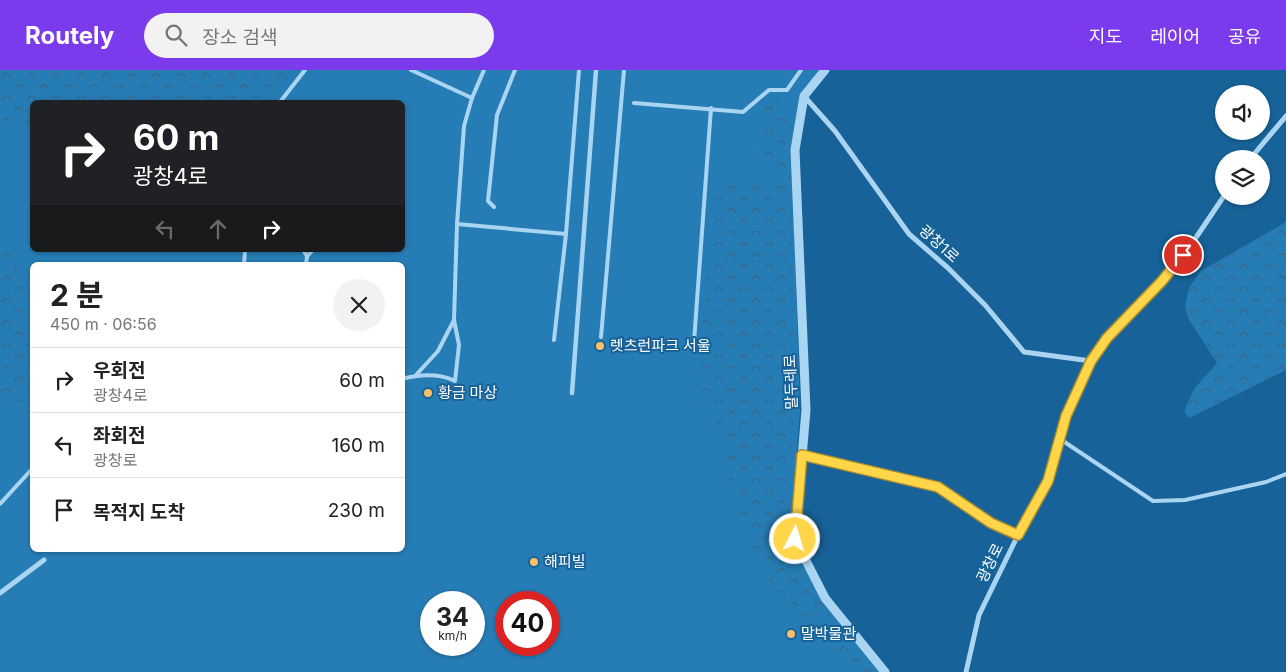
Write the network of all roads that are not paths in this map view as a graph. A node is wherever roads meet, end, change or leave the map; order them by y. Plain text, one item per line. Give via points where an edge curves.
1 (305, 70) edge
2 (410, 70) edge
3 (484, 70) edge
4 (516, 70) edge
5 (579, 70) edge
6 (596, 70) edge
7 (624, 70) edge
8 (801, 70) edge
9 (824, 70) edge
10 (804, 96) junction
11 (472, 98) junction
12 (282, 100) edge
13 (634, 103) dead end
14 (711, 108) junction
15 (1286, 116) edge
16 (1258, 150) edge
17 (1218, 205) edge
18 (494, 207) dead end
19 (457, 224) junction
20 (566, 234) junction
21 (304, 252) edge
22 (307, 252) edge
23 (311, 252) edge
24 (307, 256) junction
25 (306, 262) edge
26 (454, 320) junction
27 (601, 337) dead end
28 (554, 340) dead end
29 (694, 342) dead end
30 (1091, 361) junction
31 (416, 375) junction
32 (405, 378) edge
33 (572, 393) dead end
34 (1060, 439) junction
35 (802, 455) junction
36 (30, 471) edge
37 (1286, 474) edge
38 (0, 504) edge
39 (1018, 535) junction
40 (44, 560) dead end
41 (0, 593) edge
42 (885, 672) edge
43 (966, 672) edge

1 - 12 lane
2 - 11 lane
3 - 11 lane
4 - 18 lane via 497,115 488,201
5 - 20 lane
6 - 33 street
7 - 27 lane
8 - 14 lane via 787,90 769,90 743,112
9 - 10 street, 말두레로
10 - 30 street, 광창1로 via 835,131 908,234 985,305 1024,352
10 - 35 street, 말두레로 via 795,150 806,410
11 - 19 lane via 464,126
13 - 14 lane
14 - 29 lane
15 - 16 street
17 - 30 street, 광창로 via 1162,281 1107,338
19 - 20 lane
19 - 26 lane
20 - 28 lane
21 - 24 lane
22 - 24 lane
23 - 24 lane
24 - 25 lane
26 - 31 lane via 438,351
26 - 31 lane via 459,345 456,381 442,375
30 - 34 street, 광창로 via 1066,416
31 - 32 lane
34 - 37 lane via 1153,501 1185,500 1266,482
34 - 39 street, 광창로 via 1048,481
35 - 39 street via 938,487 991,523
35 - 42 street, 말두레로 via 795,539 825,598
36 - 38 lane
39 - 43 street, 광창로 via 979,615
40 - 41 street

